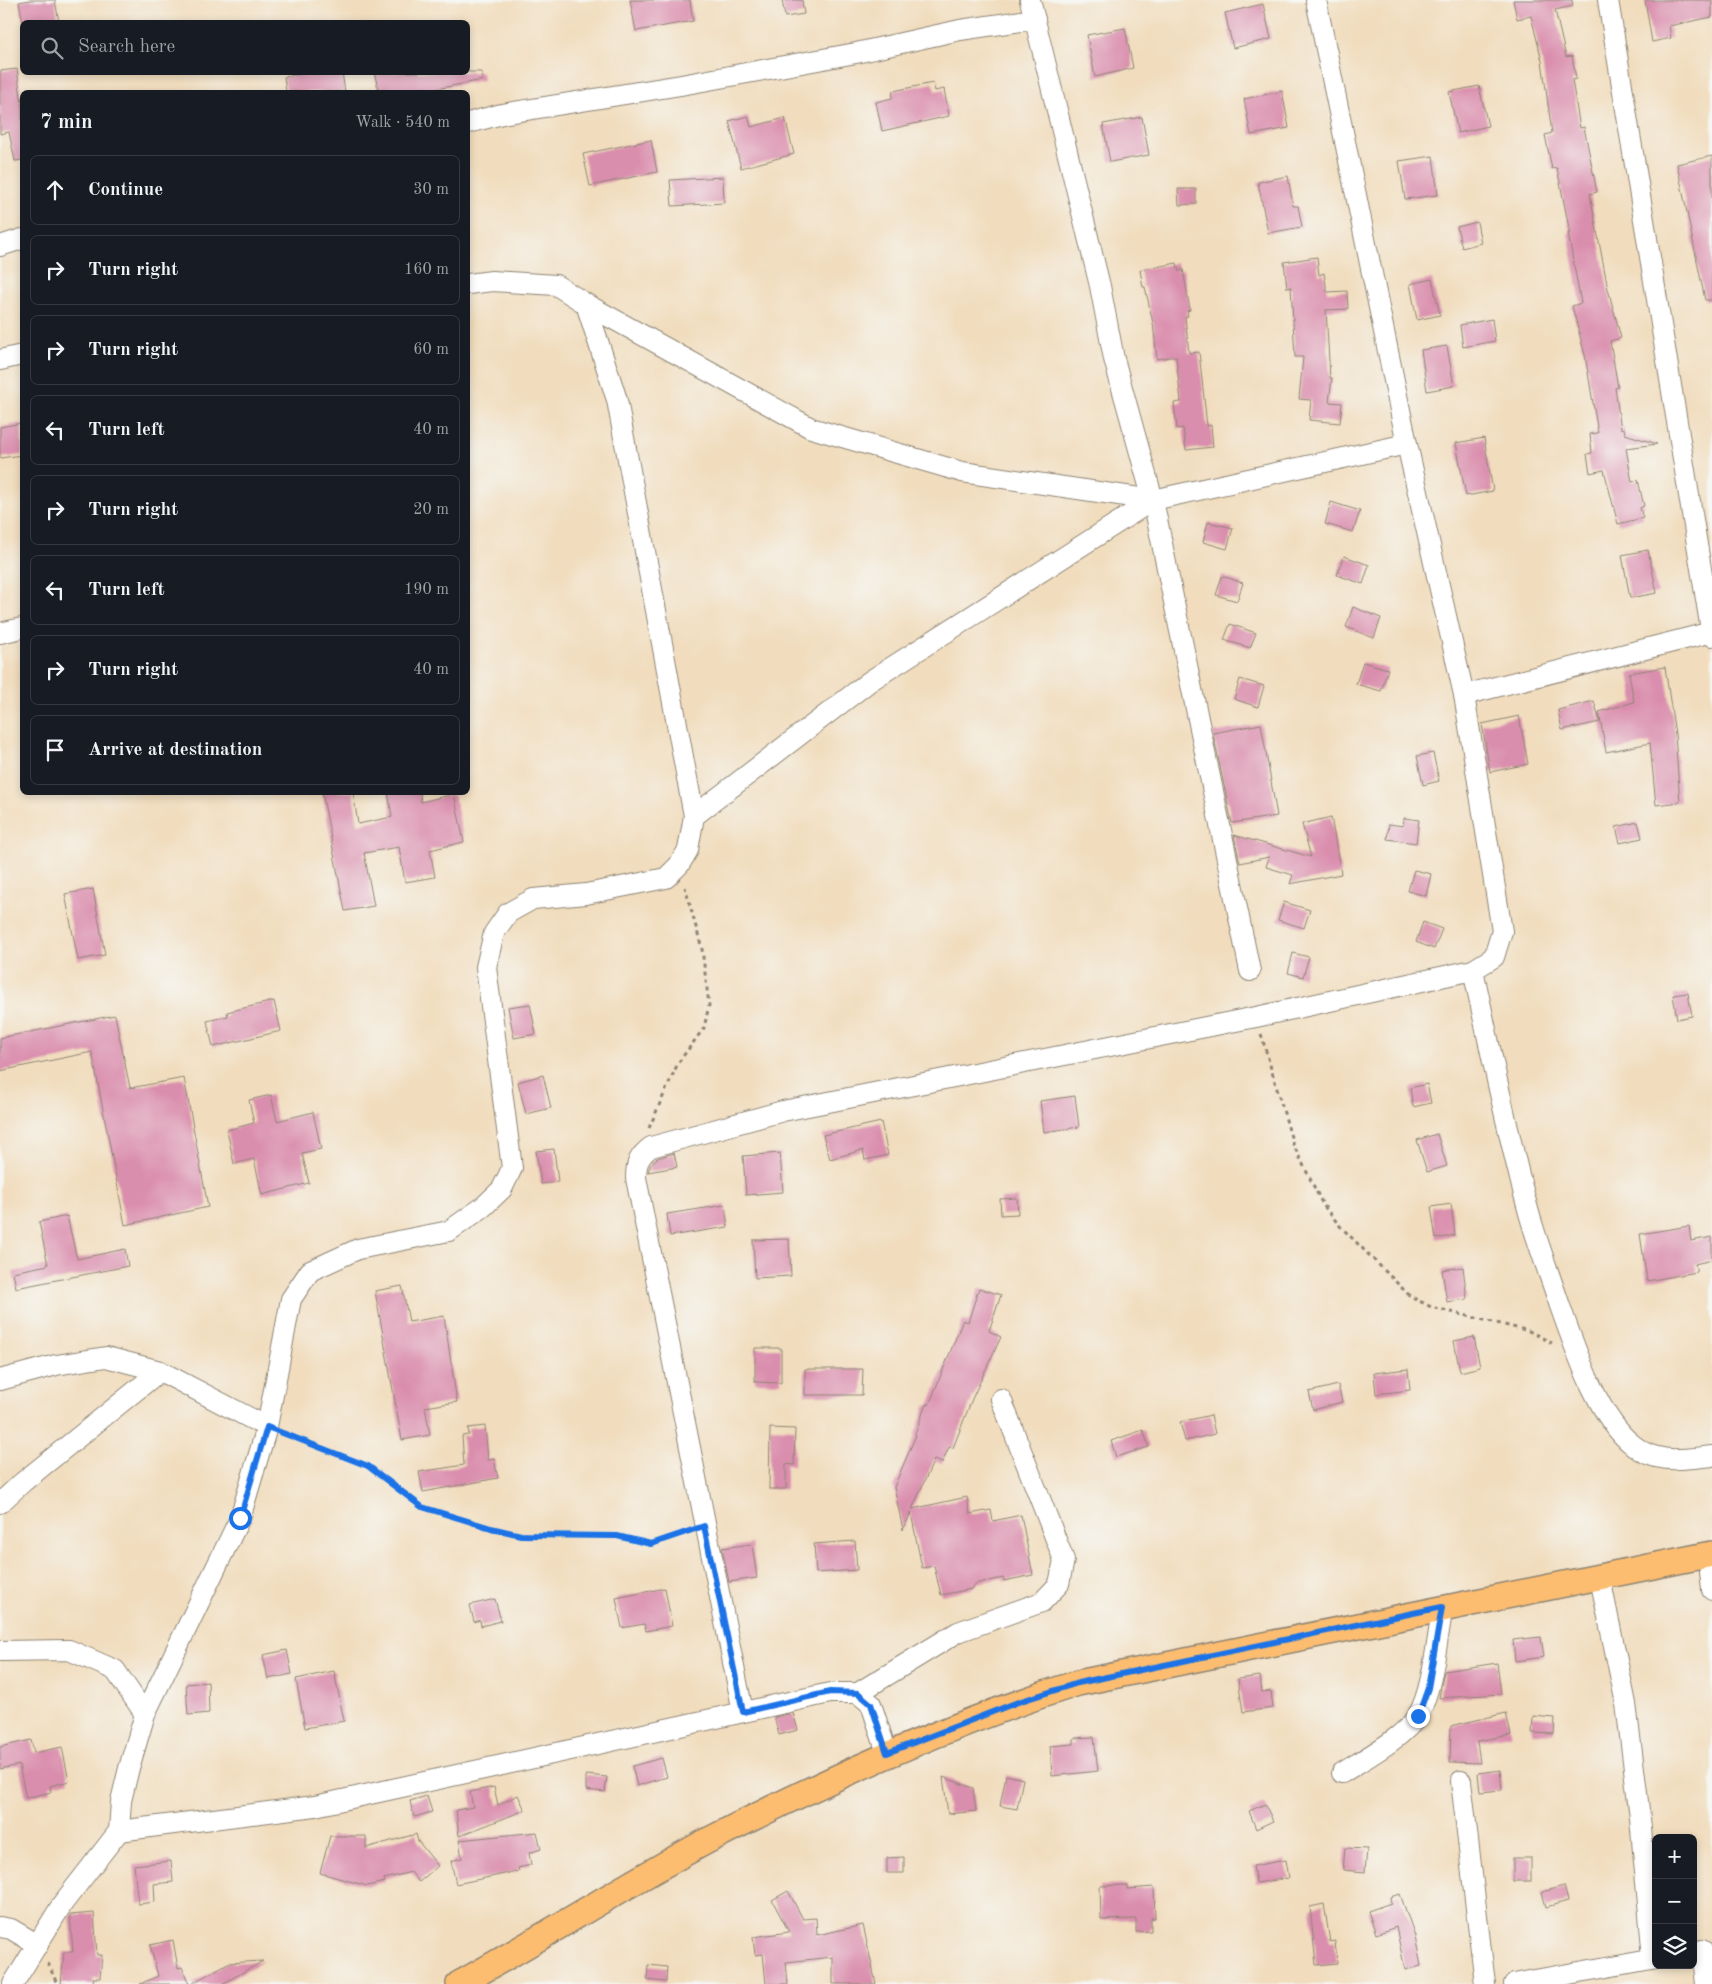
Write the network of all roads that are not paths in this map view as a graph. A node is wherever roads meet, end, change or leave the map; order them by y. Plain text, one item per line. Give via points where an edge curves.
1 (1030, 0) edge
2 (1316, 0) edge
3 (1608, 0) edge
4 (1035, 19) junction
5 (470, 122) edge
6 (20, 239) edge
7 (0, 246) edge
8 (470, 284) edge
9 (586, 304) junction
10 (20, 355) edge
11 (0, 360) edge
12 (1407, 444) junction
13 (1153, 500) junction
14 (20, 628) edge
15 (1712, 632) edge
16 (0, 633) edge
17 (1712, 636) edge
18 (1464, 696) junction
19 (694, 816) junction
20 (1473, 970) junction
21 (1250, 971) dead end
22 (160, 1371) junction
23 (0, 1380) edge
24 (1001, 1399) dead end
25 (267, 1427) junction
26 (1712, 1456) edge
27 (0, 1503) edge
28 (1710, 1554) edge
29 (1600, 1578) junction
30 (1712, 1590) edge
31 (1442, 1607) junction
32 (0, 1651) edge
33 (858, 1693) junction
34 (743, 1712) junction
35 (145, 1714) junction
36 (887, 1753) junction
37 (1342, 1772) dead end
38 (1461, 1781) dead end
39 (119, 1831) junction
40 (0, 1927) edge
41 (1652, 1938) edge
42 (38, 1945) junction
43 (1702, 1949) edge
44 (1652, 1958) edge
45 (465, 1983) edge
46 (12, 1984) edge
47 (1484, 1984) edge
48 (1514, 1984) edge
49 (1706, 1984) edge

1 - 4 street
2 - 12 street
3 - 15 street
4 - 5 street via 960,30 856,53 502,114
4 - 13 street via 1100,286 1114,359
6 - 7 street
8 - 9 street via 492,281 556,285
9 - 13 street via 811,428 962,472
9 - 19 street via 617,400
10 - 11 street
12 - 13 street
12 - 18 street
13 - 19 street via 870,681
13 - 21 street
14 - 16 street
15 - 17 street
15 - 18 street
18 - 20 street via 1502,931 1494,957
19 - 25 street via 688,850 666,878 586,894 533,899 508,913 494,933 486,968 512,1168 502,1189 483,1207 449,1230 358,1249 310,1271 291,1299
20 - 26 street via 1529,1214 1574,1347 1614,1427 1633,1446 1666,1461
20 - 34 street via 783,1111 651,1147 640,1155 636,1178
22 - 23 street via 106,1357 56,1365
22 - 25 street
22 - 27 street
24 - 33 street via 1064,1560 1058,1584 1042,1602 958,1632
25 - 35 street via 240,1518
28 - 29 main road
28 - 30 street
29 - 31 main road
29 - 41 street via 1626,1704
31 - 36 main road via 1078,1683 1018,1702
31 - 37 street via 1428,1688 1418,1716 1394,1740
32 - 35 street via 69,1650 115,1670
33 - 34 street via 830,1692
33 - 36 street via 871,1704
34 - 39 street via 315,1806
35 - 39 street via 128,1768
36 - 45 main road via 706,1842
38 - 47 street
39 - 42 street via 64,1904
40 - 42 street via 11,1928
42 - 46 street
43 - 49 street
44 - 48 street

